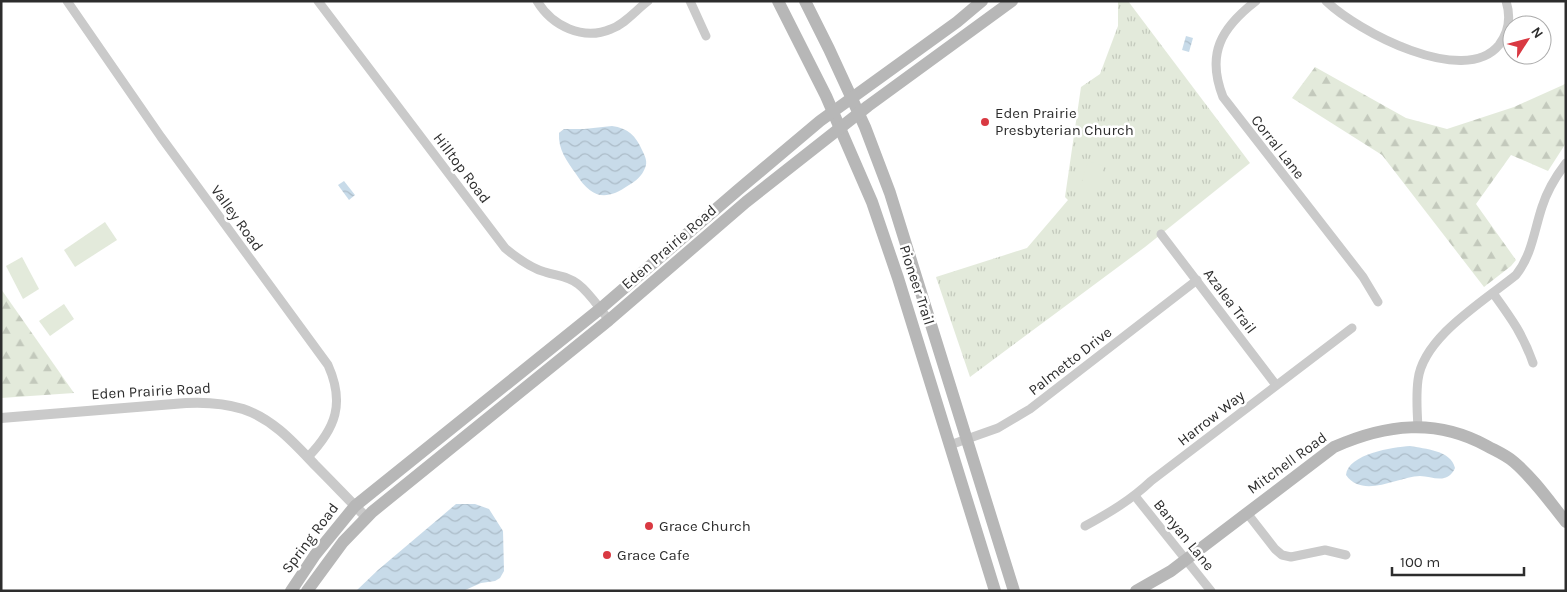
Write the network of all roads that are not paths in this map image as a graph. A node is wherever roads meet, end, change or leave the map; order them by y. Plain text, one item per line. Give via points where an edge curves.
1 (67, 1) edge
2 (318, 1) edge
3 (538, 1) edge
4 (648, 1) edge
5 (690, 1) edge
6 (778, 1) edge
7 (805, 1) edge
8 (982, 1) edge
9 (1012, 1) edge
10 (1256, 1) edge
11 (1326, 1) edge
12 (1506, 1) edge
13 (706, 36) dead end
14 (852, 98) junction
15 (833, 111) junction
16 (859, 114) junction
17 (840, 128) junction
18 (1566, 162) edge
19 (1161, 234) dead end
20 (1197, 280) junction
21 (1493, 294) junction
22 (1378, 302) dead end
23 (600, 309) junction
24 (609, 320) junction
25 (1352, 328) dead end
26 (1534, 363) dead end
27 (1276, 385) junction
28 (1, 418) edge
29 (1418, 427) junction
30 (968, 439) junction
31 (950, 445) junction
32 (308, 458) junction
33 (1135, 496) junction
34 (354, 506) junction
35 (1247, 513) junction
36 (366, 517) junction
37 (1566, 522) edge
38 (1085, 526) dead end
39 (1346, 555) dead end
40 (1187, 559) junction
41 (291, 591) edge
42 (307, 591) edge
43 (995, 591) edge
44 (1014, 591) edge
45 (1136, 591) edge
46 (1211, 591) edge

1 - 32 street, Valley Road via 161,138 328,365 337,398 333,422
2 - 23 street, Hilltop Road via 505,248 522,262 578,283
3 - 4 street via 558,24 570,30 590,33 612,29
5 - 13 street
6 - 15 main road, Pioneer Trail
7 - 14 main road, Pioneer Trail
8 - 14 main road, Eden Prairie Road
9 - 16 main road, Eden Prairie Road
10 - 22 street, Corral Lane via 1228,27 1219,45 1216,57 1218,85
11 - 12 street via 1342,16 1397,46 1462,61 1485,56 1503,40 1510,16
14 - 15 main road, Eden Prairie Road
14 - 16 main road, Pioneer Trail
15 - 17 main road, Pioneer Trail
15 - 23 main road, Eden Prairie Road
16 - 17 main road, Eden Prairie Road
16 - 30 main road, Pioneer Trail via 903,230
17 - 24 main road, Eden Prairie Road via 746,202
17 - 31 main road, Pioneer Trail via 882,230
18 - 21 street via 1542,206 1524,266
19 - 20 street, Azalea Trail
20 - 27 street, Azalea Trail
20 - 30 street, Palmetto Drive via 1030,409 998,428
21 - 26 street via 1516,324
21 - 29 street via 1446,330 1428,354 1418,380
23 - 24 street, Hilltop Road
23 - 34 main road, Eden Prairie Road
24 - 36 main road, Eden Prairie Road
25 - 27 street, Harrow Way
27 - 33 street, Harrow Way
28 - 32 street, Eden Prairie Road via 209,402 245,410 262,418 284,433
29 - 35 main road, Mitchell Road via 1380,430 1334,448
29 - 37 main road, Mitchell Road via 1455,432 1512,461
30 - 31 street, Palmetto Drive
30 - 44 main road, Pioneer Trail
31 - 43 main road, Pioneer Trail
32 - 34 street, Eden Prairie Road
33 - 38 street, Harrow Way
33 - 40 street, Banyan Lane
34 - 36 street, Eden Prairie Road
34 - 41 main road, Spring Road
35 - 39 street via 1282,555 1291,557 1325,550
35 - 40 main road, Mitchell Road
36 - 42 main road, Spring Road
40 - 45 main road, Mitchell Road
40 - 46 street, Banyan Lane

